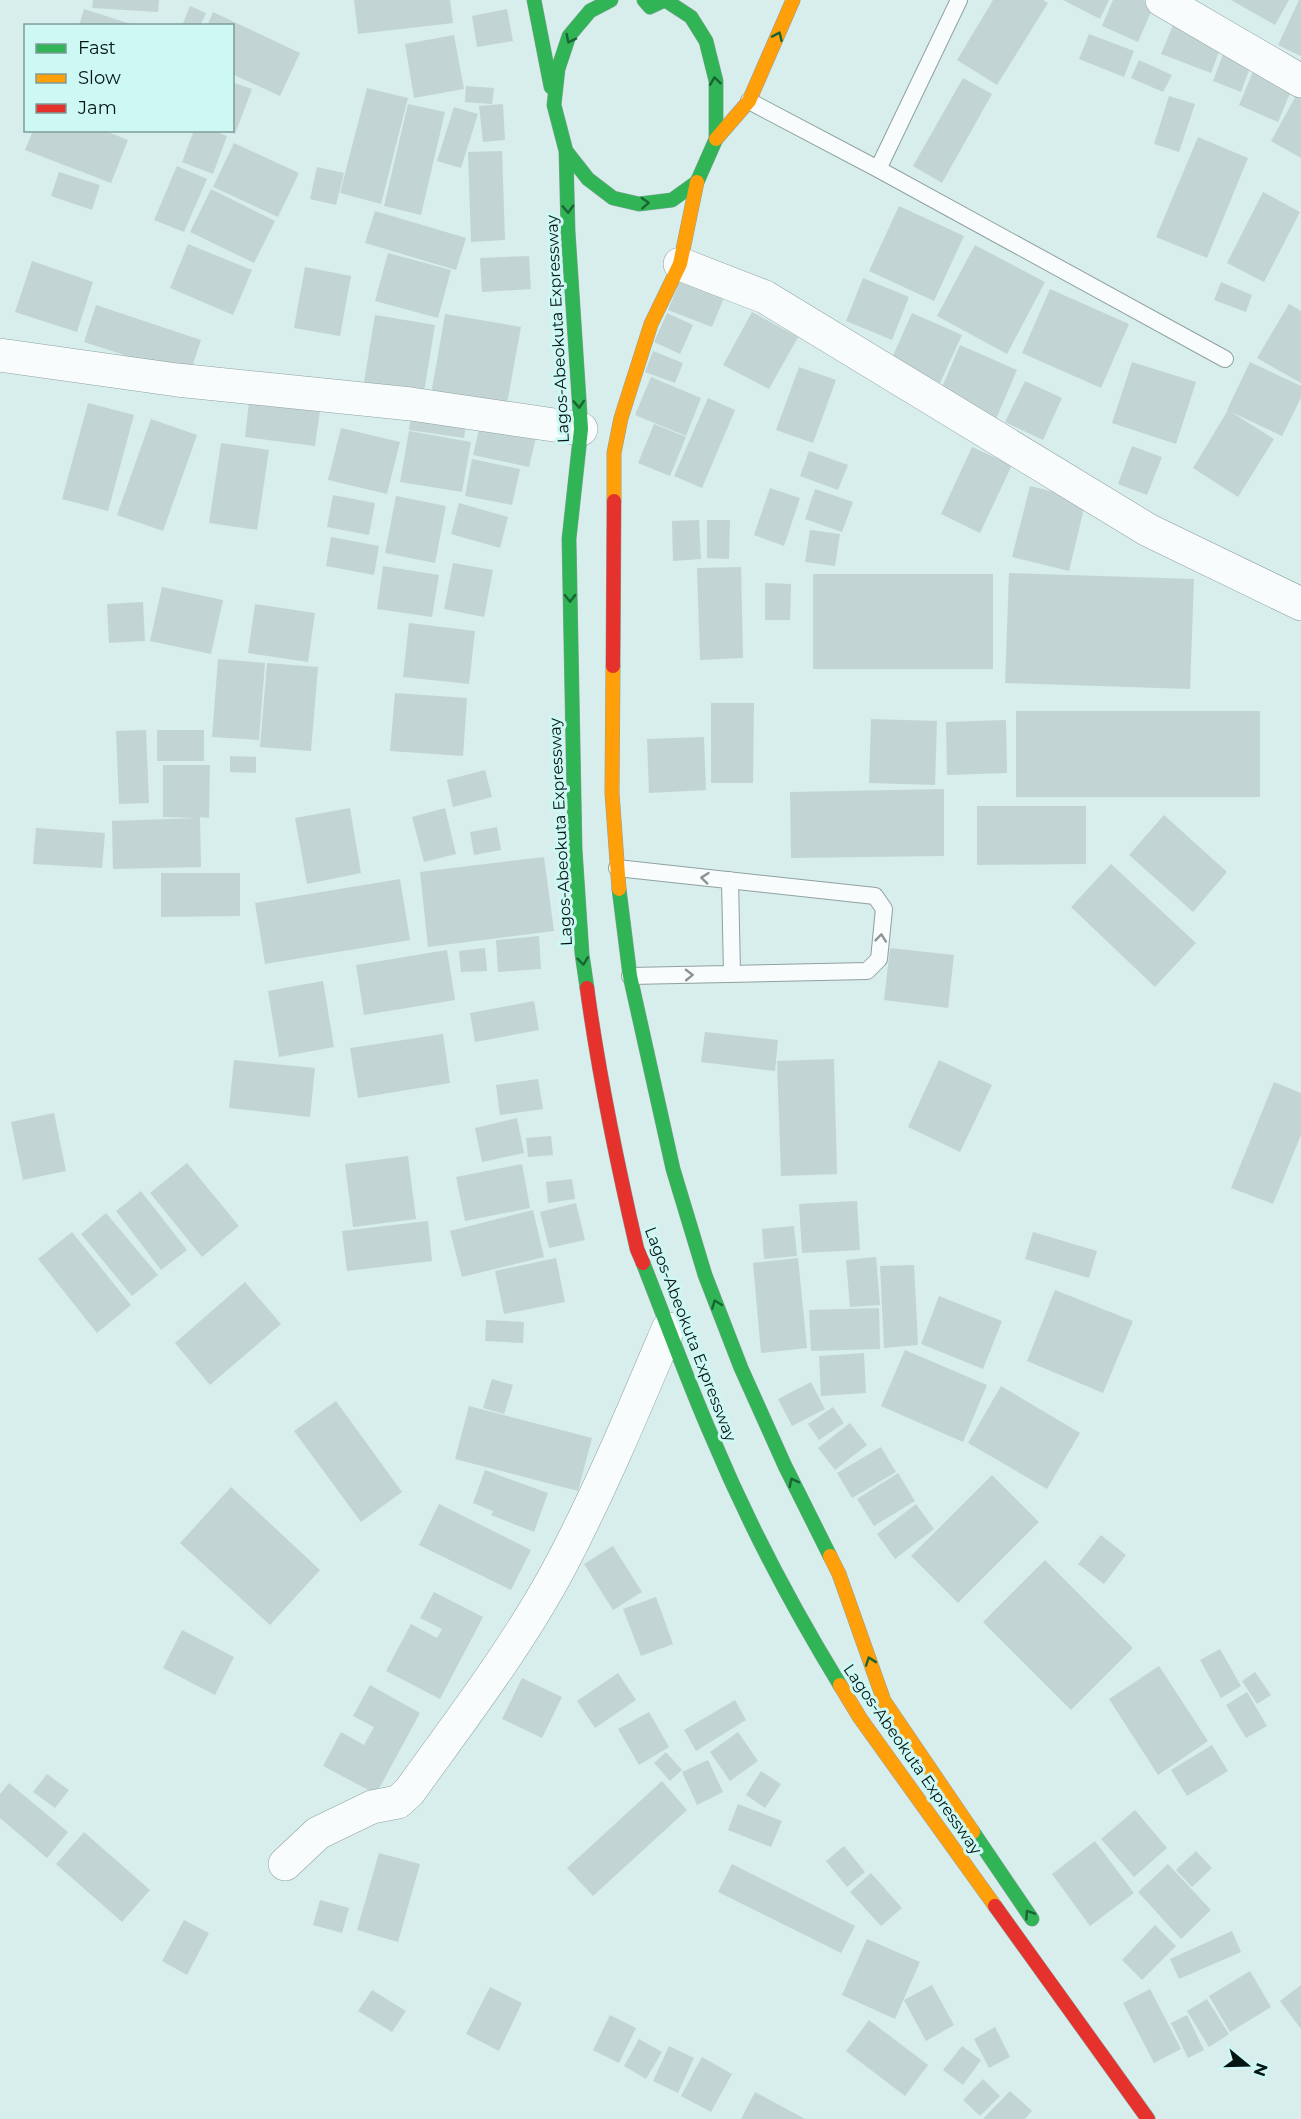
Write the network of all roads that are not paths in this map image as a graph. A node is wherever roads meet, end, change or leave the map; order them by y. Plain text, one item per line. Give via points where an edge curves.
1 (534, 0) edge
2 (611, 0) edge
3 (666, 0) edge
4 (793, 0) edge
5 (959, 0) edge
6 (1162, 0) edge
7 (646, 2) edge
8 (1301, 81) edge
9 (749, 101) junction
10 (554, 105) junction
11 (716, 139) junction
12 (566, 151) junction
13 (878, 169) junction
14 (697, 182) junction
15 (680, 264) junction
16 (0, 355) edge
17 (1225, 359) dead end
18 (581, 429) junction
19 (1301, 604) edge
20 (617, 868) junction
21 (730, 880) junction
22 (732, 974) junction
23 (630, 976) junction
24 (668, 1329) junction
25 (285, 1864) dead end
26 (1042, 1934) dead end
27 (1148, 2119) edge

1 - 10 main road
2 -> 10 main road via 591,11 569,36 558,69
3 - 7 main road
11 -> 3 main road via 716,81 706,41 691,17
9 -> 4 main road
5 - 13 lane
6 - 8 street
9 - 11 main road
9 - 13 lane
10 - 12 main road
11 - 14 main road, Lagos-Abeokuta Expressway
12 -> 14 main road via 588,179 613,198 639,204 672,200
12 -> 18 main road, Lagos-Abeokuta Expressway
13 - 17 lane
14 - 15 main road, Lagos-Abeokuta Expressway
15 - 19 street via 765,297 1148,530
15 - 20 main road, Lagos-Abeokuta Expressway via 651,324 614,453 612,794
16 - 18 street via 177,380 411,404
18 -> 24 main road, Lagos-Abeokuta Expressway via 569,539 575,849 582,954 597,1064 616,1160 638,1250
21 -> 20 lane
20 - 23 main road, Lagos-Abeokuta Expressway
21 - 22 lane
22 -> 21 lane via 867,971 879,959 884,909 875,896
23 -> 22 lane
26 -> 23 main road, Lagos-Abeokuta Expressway via 884,1701 839,1574 746,1379 705,1275 673,1170
24 - 25 street via 616,1453 562,1562 502,1662 410,1792 398,1803 372,1807 318,1833
24 - 27 main road, Lagos-Abeokuta Expressway via 716,1448 805,1628 860,1718

